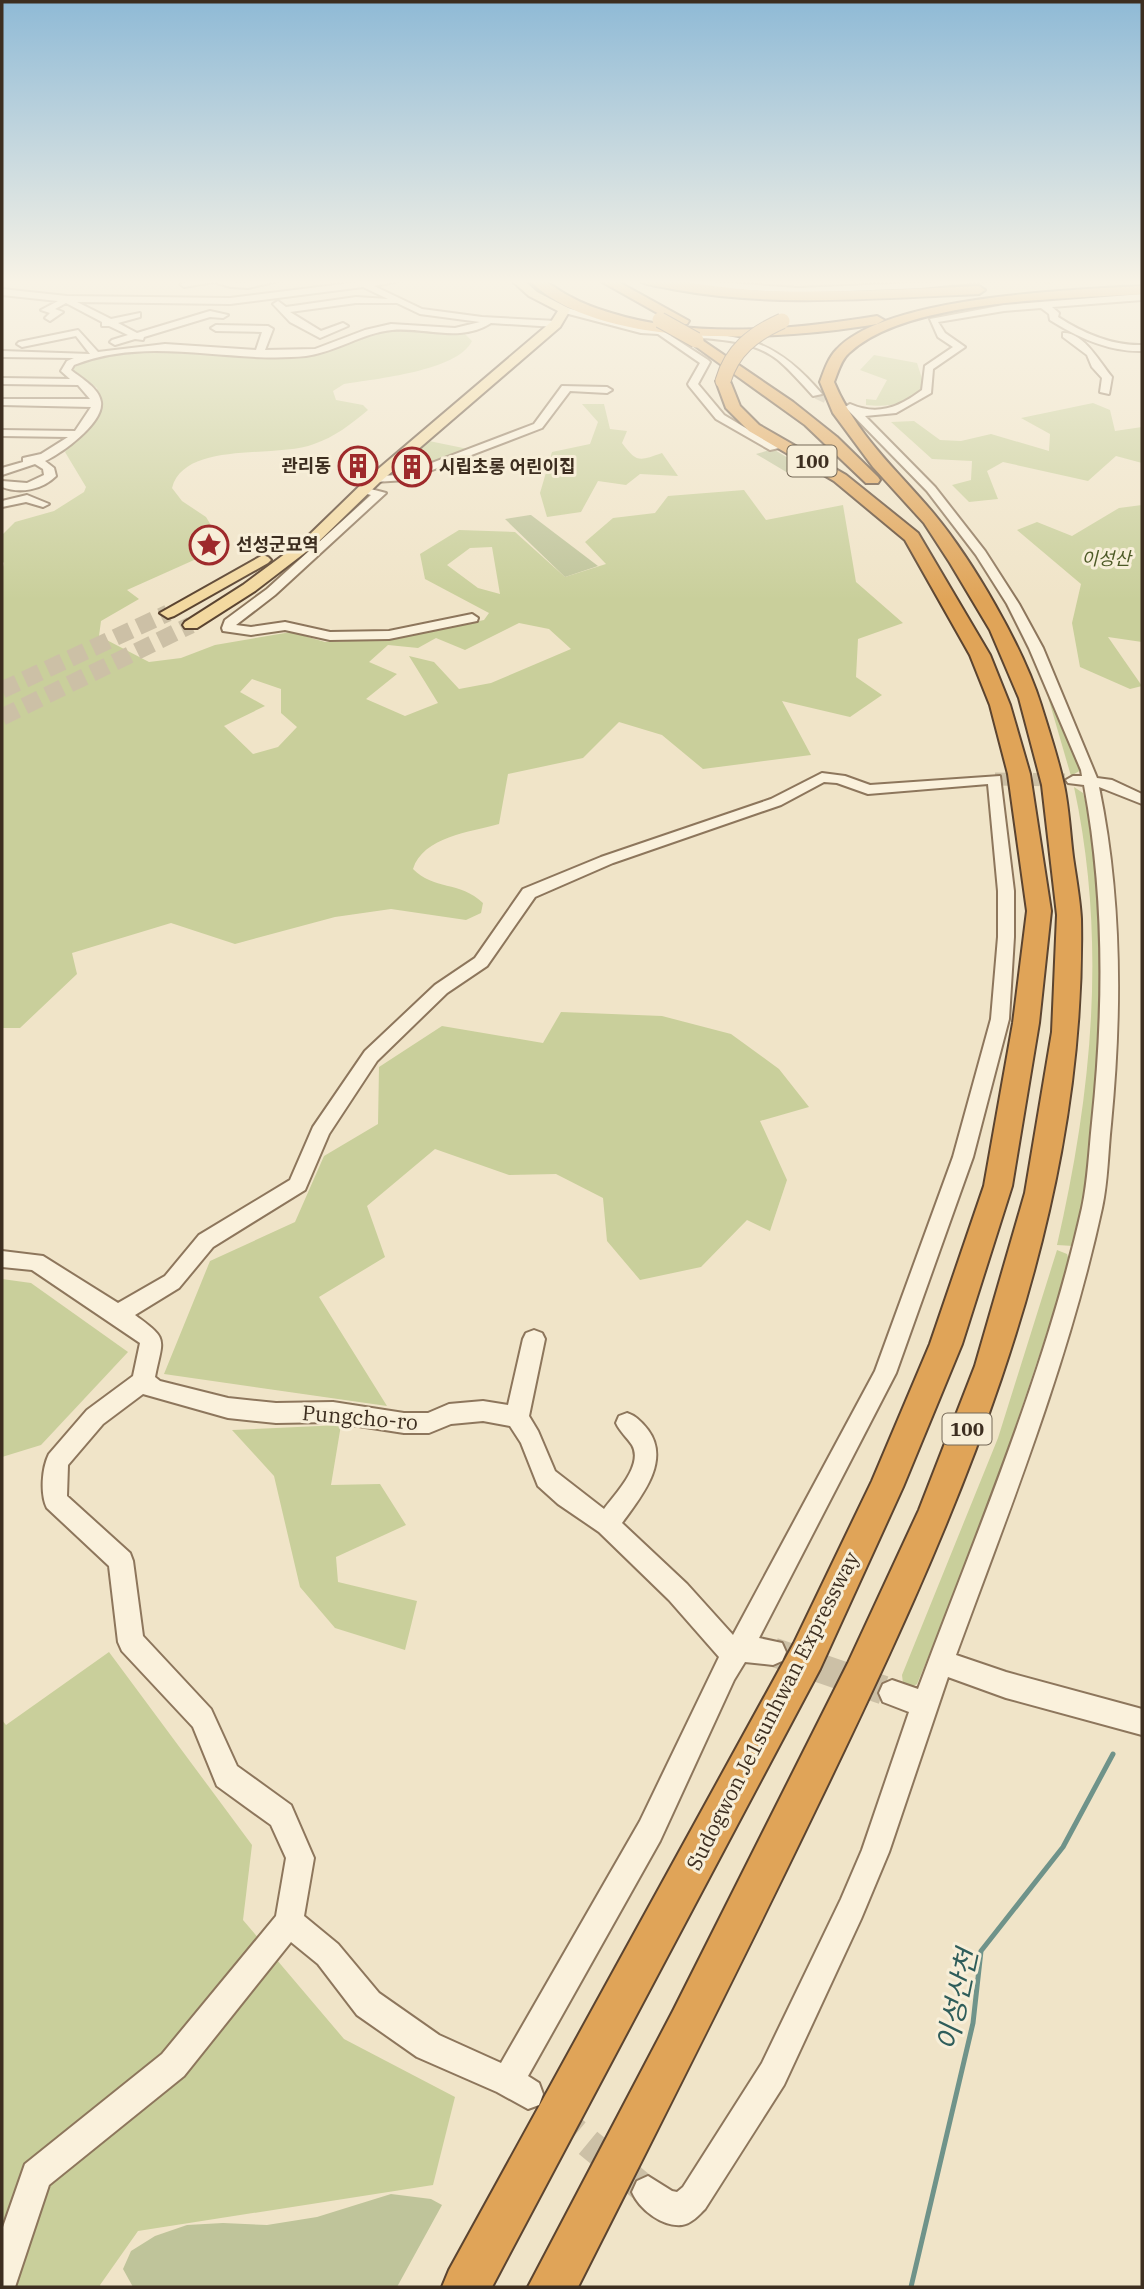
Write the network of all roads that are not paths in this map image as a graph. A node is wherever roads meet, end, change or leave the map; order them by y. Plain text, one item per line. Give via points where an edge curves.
1 (41, 386) edge
2 (58, 386) edge
3 (83, 386) edge
4 (483, 386) edge
5 (694, 386) edge
6 (725, 386) edge
7 (762, 386) edge
8 (778, 386) edge
9 (808, 386) edge
10 (829, 386) tunnel mouth
11 (927, 386) edge
12 (1106, 386) edge
13 (51, 387) junction
14 (607, 390) dead end
15 (2, 392) edge
16 (1105, 392) dead end
17 (819, 393) tunnel mouth
18 (94, 397) junction
19 (2, 402) edge
20 (42, 402) junction
21 (2, 414) edge
22 (33, 418) junction
23 (88, 419) junction
24 (19, 422) dead end
25 (2, 433) edge
26 (24, 433) junction
27 (75, 435) junction
28 (14, 446) dead end
29 (39, 446) dead end
30 (64, 447) junction
31 (774, 448) dead end
32 (2, 459) edge
33 (37, 460) junction
34 (879, 464) junction
35 (375, 478) junction
36 (5, 481) edge
37 (363, 490) junction
38 (6, 502) edge
39 (43, 504) dead end
40 (346, 505) junction
41 (912, 537) junction
42 (168, 613) tunnel mouth
43 (472, 618) dead end
44 (191, 625) tunnel mouth
45 (1081, 780) junction
46 (1142, 799) edge
47 (2, 1259) edge
48 (118, 1314) junction
49 (534, 1339) dead end
50 (143, 1381) junction
51 (517, 1418) junction
52 (627, 1423) dead end
53 (607, 1524) junction
54 (740, 1648) junction
55 (773, 1652) tunnel mouth
56 (940, 1662) junction
57 (892, 1693) tunnel mouth
58 (925, 1704) junction
59 (1142, 1723) edge
60 (289, 1923) junction
61 (648, 2192) tunnel mouth
62 (2, 2278) edge
63 (466, 2287) edge
64 (552, 2287) edge

1 - 13 street
2 - 13 street
3 - 18 street
4 - 35 main road
5 - 31 street via 720,417
6 - 41 highway, Sudogwon Je1sunhwan Expressway / 100, bridge via 733,408 754,428 840,478
7 - 41 highway via 826,435 876,485
8 - 34 highway
9 - 17 street
10 - 34 highway, 100 via 838,410
11 - 45 street via 913,404 894,410 854,410 942,502 1013,604 1076,740
12 - 16 street
13 - 15 street
13 - 18 street
13 - 20 street
14 - 35 street via 566,388 564,397 542,416 538,426 402,478
18 - 20 street
18 - 23 street
19 - 20 street
20 - 22 street
21 - 22 street
22 - 23 street
22 - 24 street
22 - 26 street
23 - 27 street
25 - 26 street
26 - 27 street
26 - 28 street
27 - 30 street
29 - 30 street
30 - 33 street
32 - 33 street
33 - 36 street
33 - 36 street via 50,470 50,476 34,485
34 - 64 highway, 100 via 930,520 999,630 1029,698 1051,775 1069,915 1065,1032 1039,1193 991,1366 935,1513 861,1676 688,2026
35 - 37 main road
36 - 38 street
37 - 40 main road
37 - 43 street via 380,493 228,628 251,631 285,626 330,636 389,635
38 - 39 street via 32,499
40 - 42 main road via 253,566
40 - 44 main road via 310,542
41 - 63 highway, Sudogwon Je1sunhwan Expressway / 100 via 979,655 1000,705 1019,774 1039,911 998,1186 946,1344 807,1656
45 - 46 street via 1107,783
45 - 56 street via 1102,848 1111,972 1108,1061 1093,1203 1072,1291 1025,1435
47 - 48 street via 36,1262
48 - 50 street via 152,1339
48 - 54 street via 172,1282 206,1241 298,1185 320,1132 372,1056 441,989 481,962 529,892 776,802 822,777 867,790 995,779 1006,914 1000,1019 963,1157 885,1373
49 - 51 street
50 - 51 street, Pungcho-ro via 154,1389 228,1408 276,1413 333,1412 404,1423 429,1423 449,1414 482,1411
50 - 60 street via 95,1417 57,1461 55,1500 121,1561 131,1642 202,1718 227,1776 281,1815 300,1858
51 - 53 street via 546,1478
52 - 53 street via 646,1451 643,1467
53 - 54 street via 678,1592 724,1647
54 - 55 street
54 - 60 street via 518,2087 428,2046 368,2004 328,1954
56 - 58 street
56 - 59 street
57 - 58 street
58 - 61 street via 865,1875 773,2074 694,2198 682,2209 665,2205
60 - 62 street via 173,2065 36,2175

